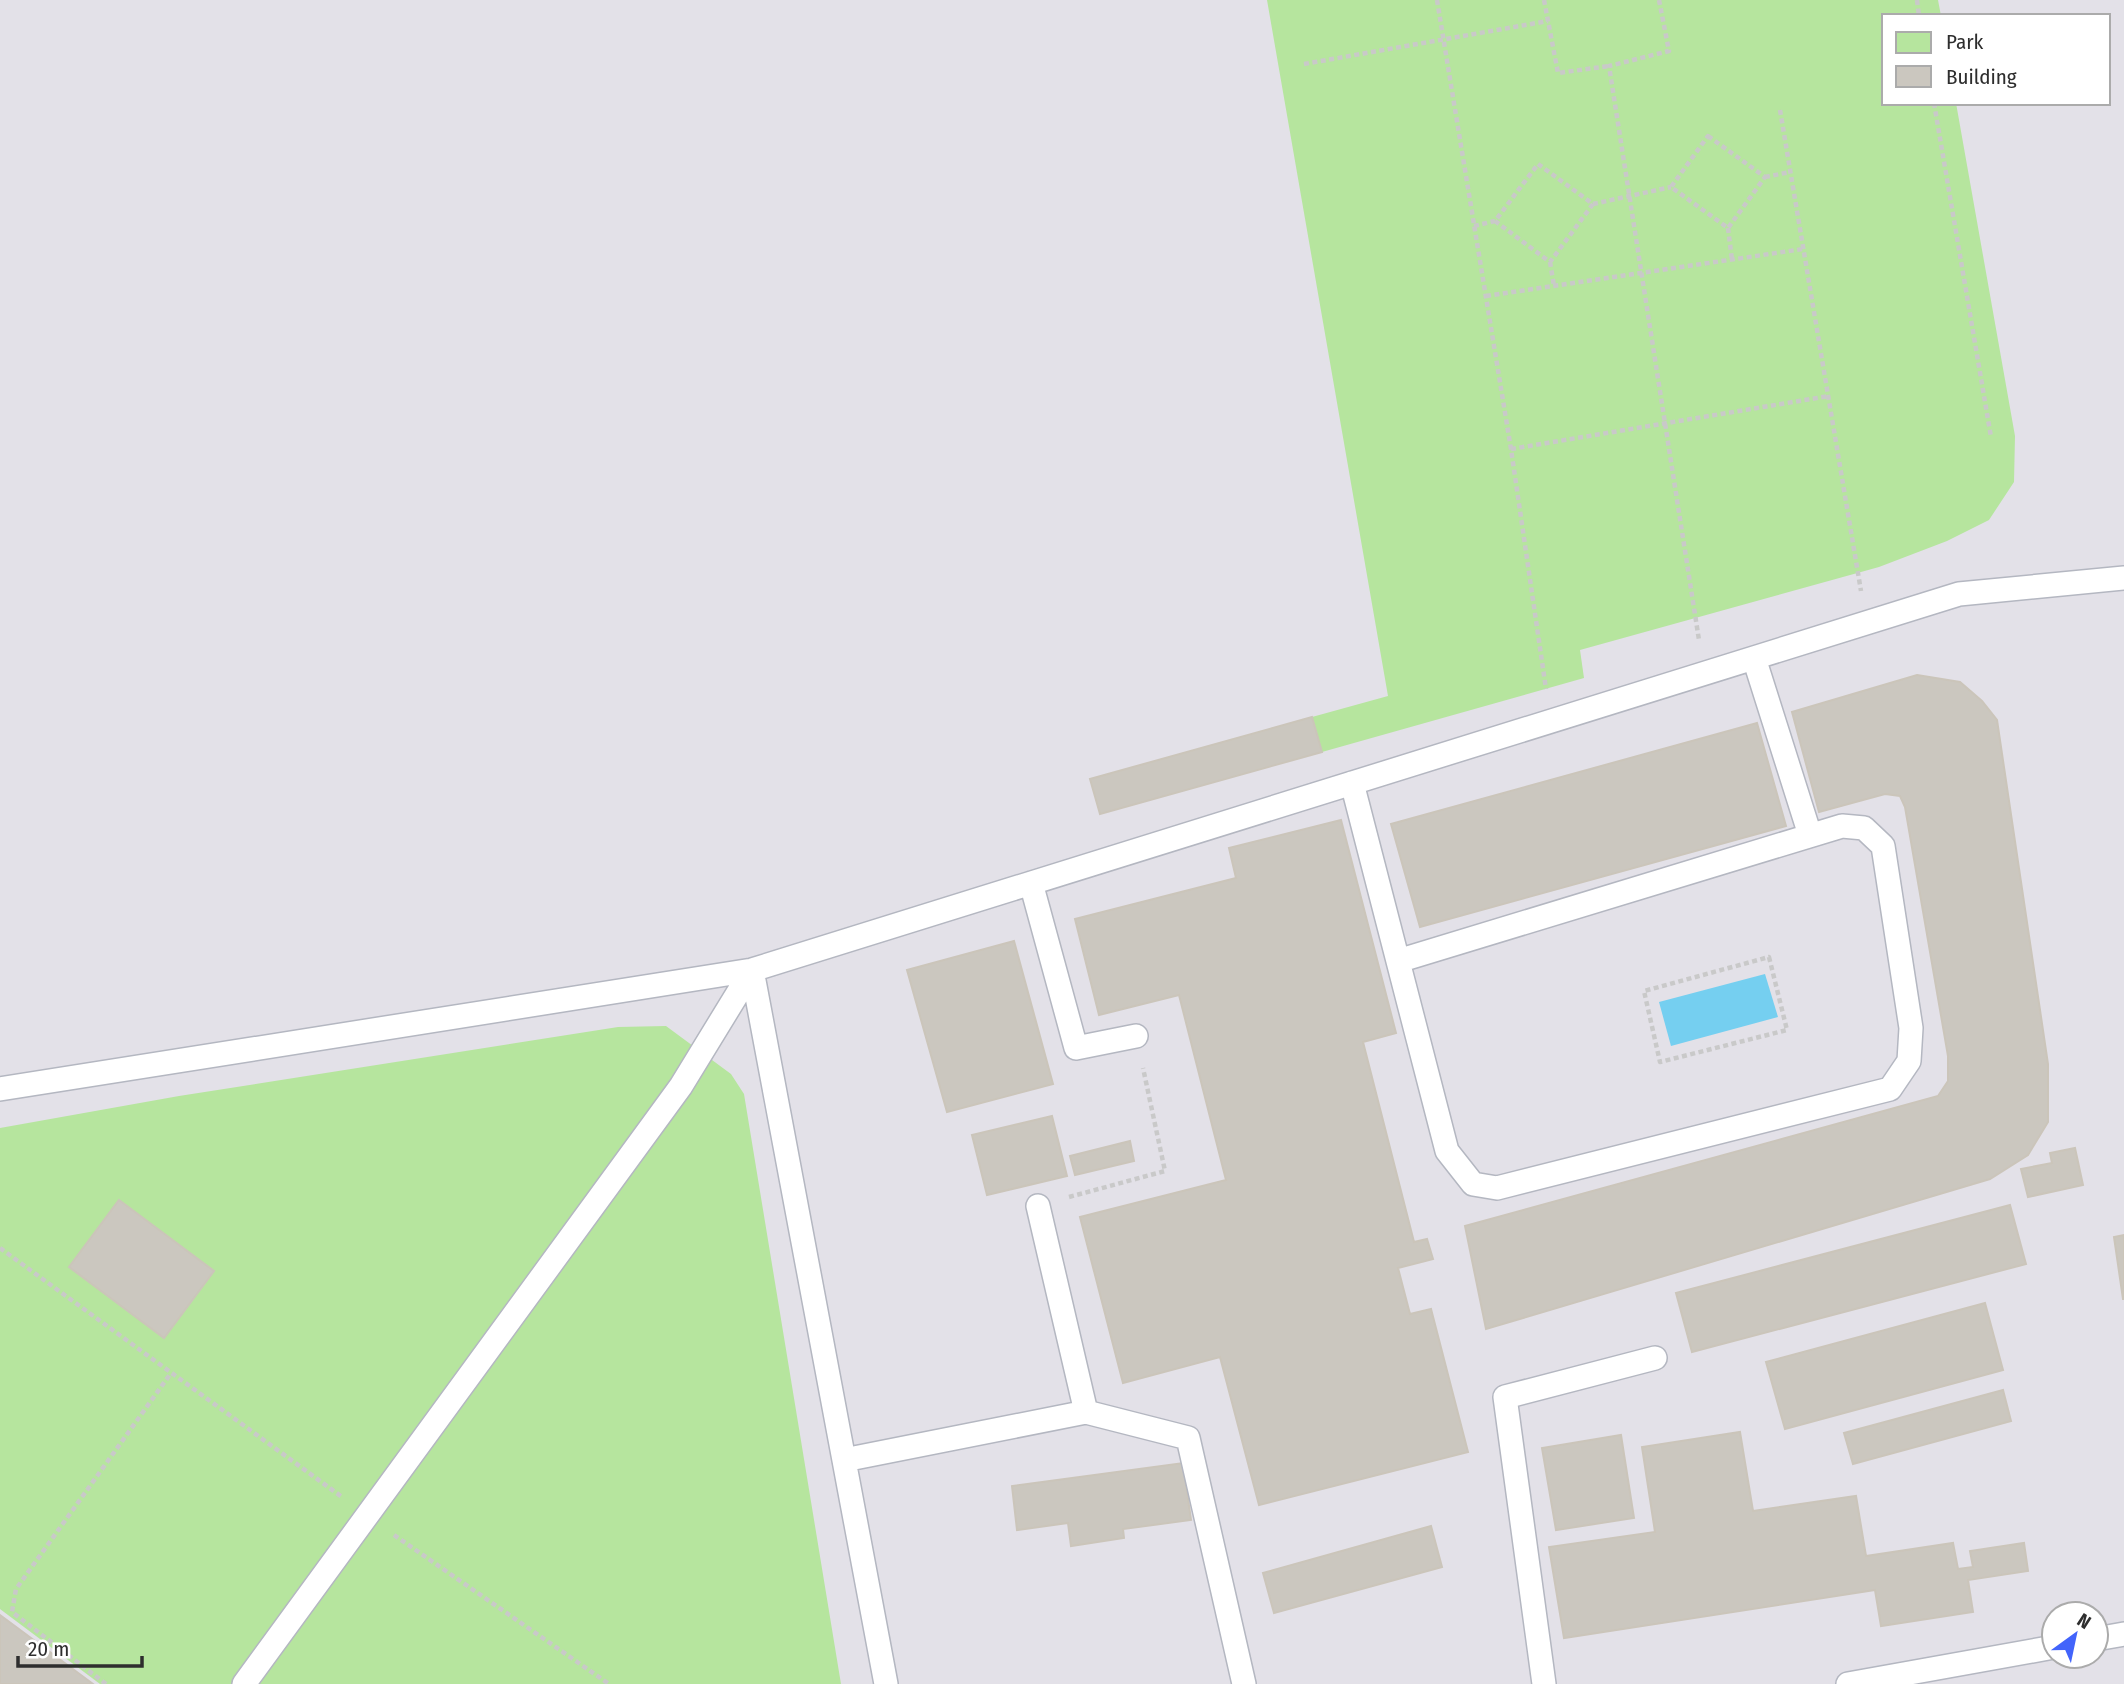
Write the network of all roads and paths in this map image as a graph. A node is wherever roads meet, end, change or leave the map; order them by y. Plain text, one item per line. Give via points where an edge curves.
1 (1437, 0) edge
2 (1544, 0) edge
3 (1658, 0) edge
4 (1548, 21) junction
5 (1444, 40) junction
6 (1304, 64) dead end
7 (1609, 66) junction
8 (1934, 105) edge
9 (1780, 110) dead end
10 (1790, 172) junction
11 (1765, 177) junction
12 (1671, 187) junction
13 (1629, 197) junction
14 (1593, 204) junction
15 (1495, 221) junction
16 (1474, 226) junction
17 (1728, 228) junction
18 (1803, 248) junction
19 (1732, 260) junction
20 (1550, 262) junction
21 (1641, 273) junction
22 (1554, 286) junction
23 (1486, 296) junction
24 (1829, 396) junction
25 (1665, 423) junction
26 (1991, 438) dead end
27 (1511, 449) junction
28 (2124, 578) edge
29 (1867, 623) junction
30 (1754, 658) junction
31 (1705, 673) junction
32 (1550, 722) junction
33 (1352, 783) junction
34 (1811, 835) junction
35 (1031, 883) junction
36 (1769, 957) joint
37 (1398, 961) junction
38 (752, 970) junction
39 (1136, 1036) joint
40 (0, 1088) edge
41 (1038, 1206) joint
42 (0, 1248) edge
43 (1654, 1358) dead end
44 (171, 1373) junction
45 (1086, 1412) junction
46 (844, 1460) junction
47 (367, 1516) junction
48 (2040, 1650) edge
49 (1927, 1677) edge
50 (106, 1684) edge
51 (244, 1684) edge
52 (610, 1684) edge
53 (886, 1684) edge
54 (1244, 1684) edge
55 (1544, 1684) edge
56 (1848, 1684) edge

1 - 5 path
2 - 4 path
3 - 7 path via 1669,51
4 - 5 path
4 - 7 path via 1558,72
5 - 6 path
5 - 16 path
7 - 13 path
8 - 26 path
9 - 10 path
10 - 11 path
10 - 18 path
11 - 12 path via 1708,136
11 - 17 path
12 - 13 path
12 - 17 path
13 - 14 path
13 - 21 path
14 - 15 path via 1538,164
14 - 20 path
15 - 16 path
15 - 20 path
16 - 23 path
17 - 19 path
18 - 19 path
18 - 24 path
19 - 21 path
20 - 22 path
21 - 22 path
21 - 25 path
22 - 23 path
23 - 27 path
24 - 25 path
24 - 29 path
25 - 27 path
25 - 31 path
27 - 32 path
28 - 29 lane via 1959,594
29 - 30 lane
30 - 31 lane
30 - 34 lane
31 - 32 lane
32 - 33 lane
33 - 35 lane
33 - 37 lane
34 - 37 lane
34 - 37 lane via 1842,826 1864,828 1883,846 1911,1028 1909,1061 1890,1089 1497,1188 1473,1184 1447,1151
35 - 38 lane
35 - 39 lane via 1076,1048
36 - 36 path via 1644,991 1660,1062 1787,1030
38 - 40 lane
38 - 46 lane
38 - 47 lane via 681,1086
39 - 41 path via 1165,1171
41 - 45 lane
42 - 44 path
43 - 55 lane via 1505,1397
44 - 47 path
44 - 50 path via 16,1589 12,1612
45 - 46 lane
45 - 54 lane via 1188,1438
46 - 53 lane
47 - 51 lane
47 - 52 path
48 - 49 lane
49 - 56 lane

